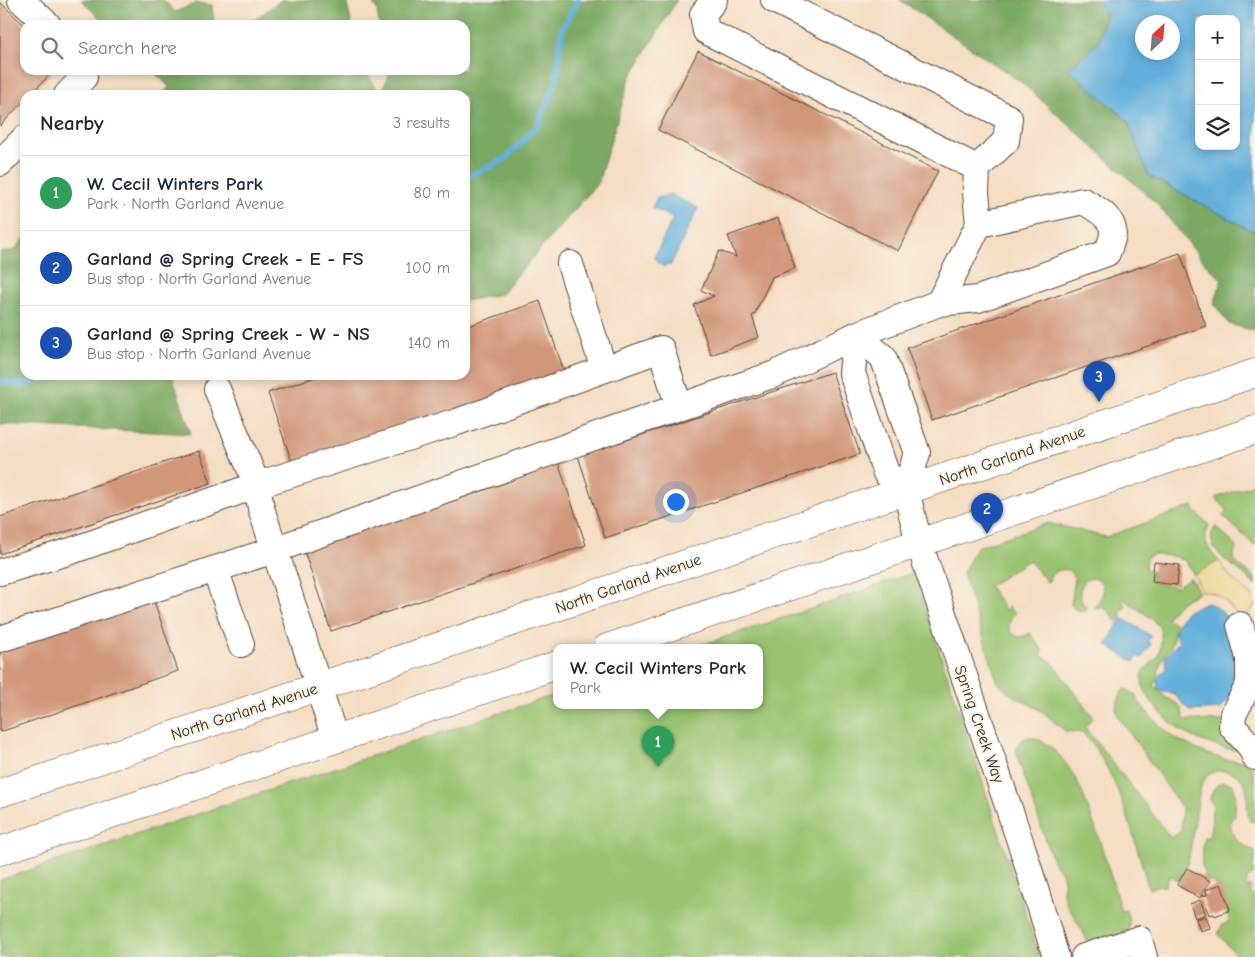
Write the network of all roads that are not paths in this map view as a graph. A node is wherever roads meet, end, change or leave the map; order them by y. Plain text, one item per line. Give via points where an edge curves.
1 (21, 0) edge
2 (714, 0) edge
3 (774, 0) edge
4 (43, 20) edge
5 (83, 75) edge
6 (72, 90) edge
7 (20, 143) edge
8 (0, 163) edge
9 (977, 168) junction
10 (979, 224) junction
11 (570, 264) dead end
12 (939, 303) junction
13 (856, 335) junction
14 (604, 369) junction
15 (1255, 373) edge
16 (217, 389) dead end
17 (679, 407) junction
18 (1255, 430) edge
19 (256, 485) junction
20 (906, 490) junction
21 (919, 543) junction
22 (274, 550) junction
23 (215, 569) junction
24 (0, 572) edge
25 (1240, 624) dead end
26 (0, 639) edge
27 (241, 644) dead end
28 (618, 644) edge
29 (553, 666) edge
30 (318, 687) junction
31 (335, 739) junction
32 (1255, 757) edge
33 (0, 793) edge
34 (0, 851) edge
35 (1142, 948) edge
36 (1056, 957) edge
37 (1084, 957) edge

1 - 4 street
2 - 9 street via 704,14 706,31
3 - 9 street via 1009,118 1006,141
5 - 6 street
7 - 8 street
9 - 10 street
10 - 12 street
10 - 12 street via 1084,201 1108,219 1113,232 1107,253 978,299
11 - 14 street
12 - 13 street
13 - 17 street via 775,374
13 - 20 street via 852,373 886,473
13 - 20 street via 883,357 917,453
14 - 17 street via 661,349
14 - 19 street via 457,422
15 - 20 main road, North Garland Avenue
16 - 19 street
17 - 22 street
18 - 21 main road
19 - 22 street
19 - 24 street via 71,551
20 - 21 street, Spring Creek Way
20 - 30 main road, North Garland Avenue
21 - 28 main road
21 - 36 street, Spring Creek Way
22 - 23 street
22 - 30 street
23 - 26 street
23 - 27 street
25 - 32 street via 1249,658 1249,684 1233,714 1232,726 1251,747
29 - 31 main road
30 - 31 street
30 - 33 main road, North Garland Avenue
31 - 34 main road
35 - 37 street

